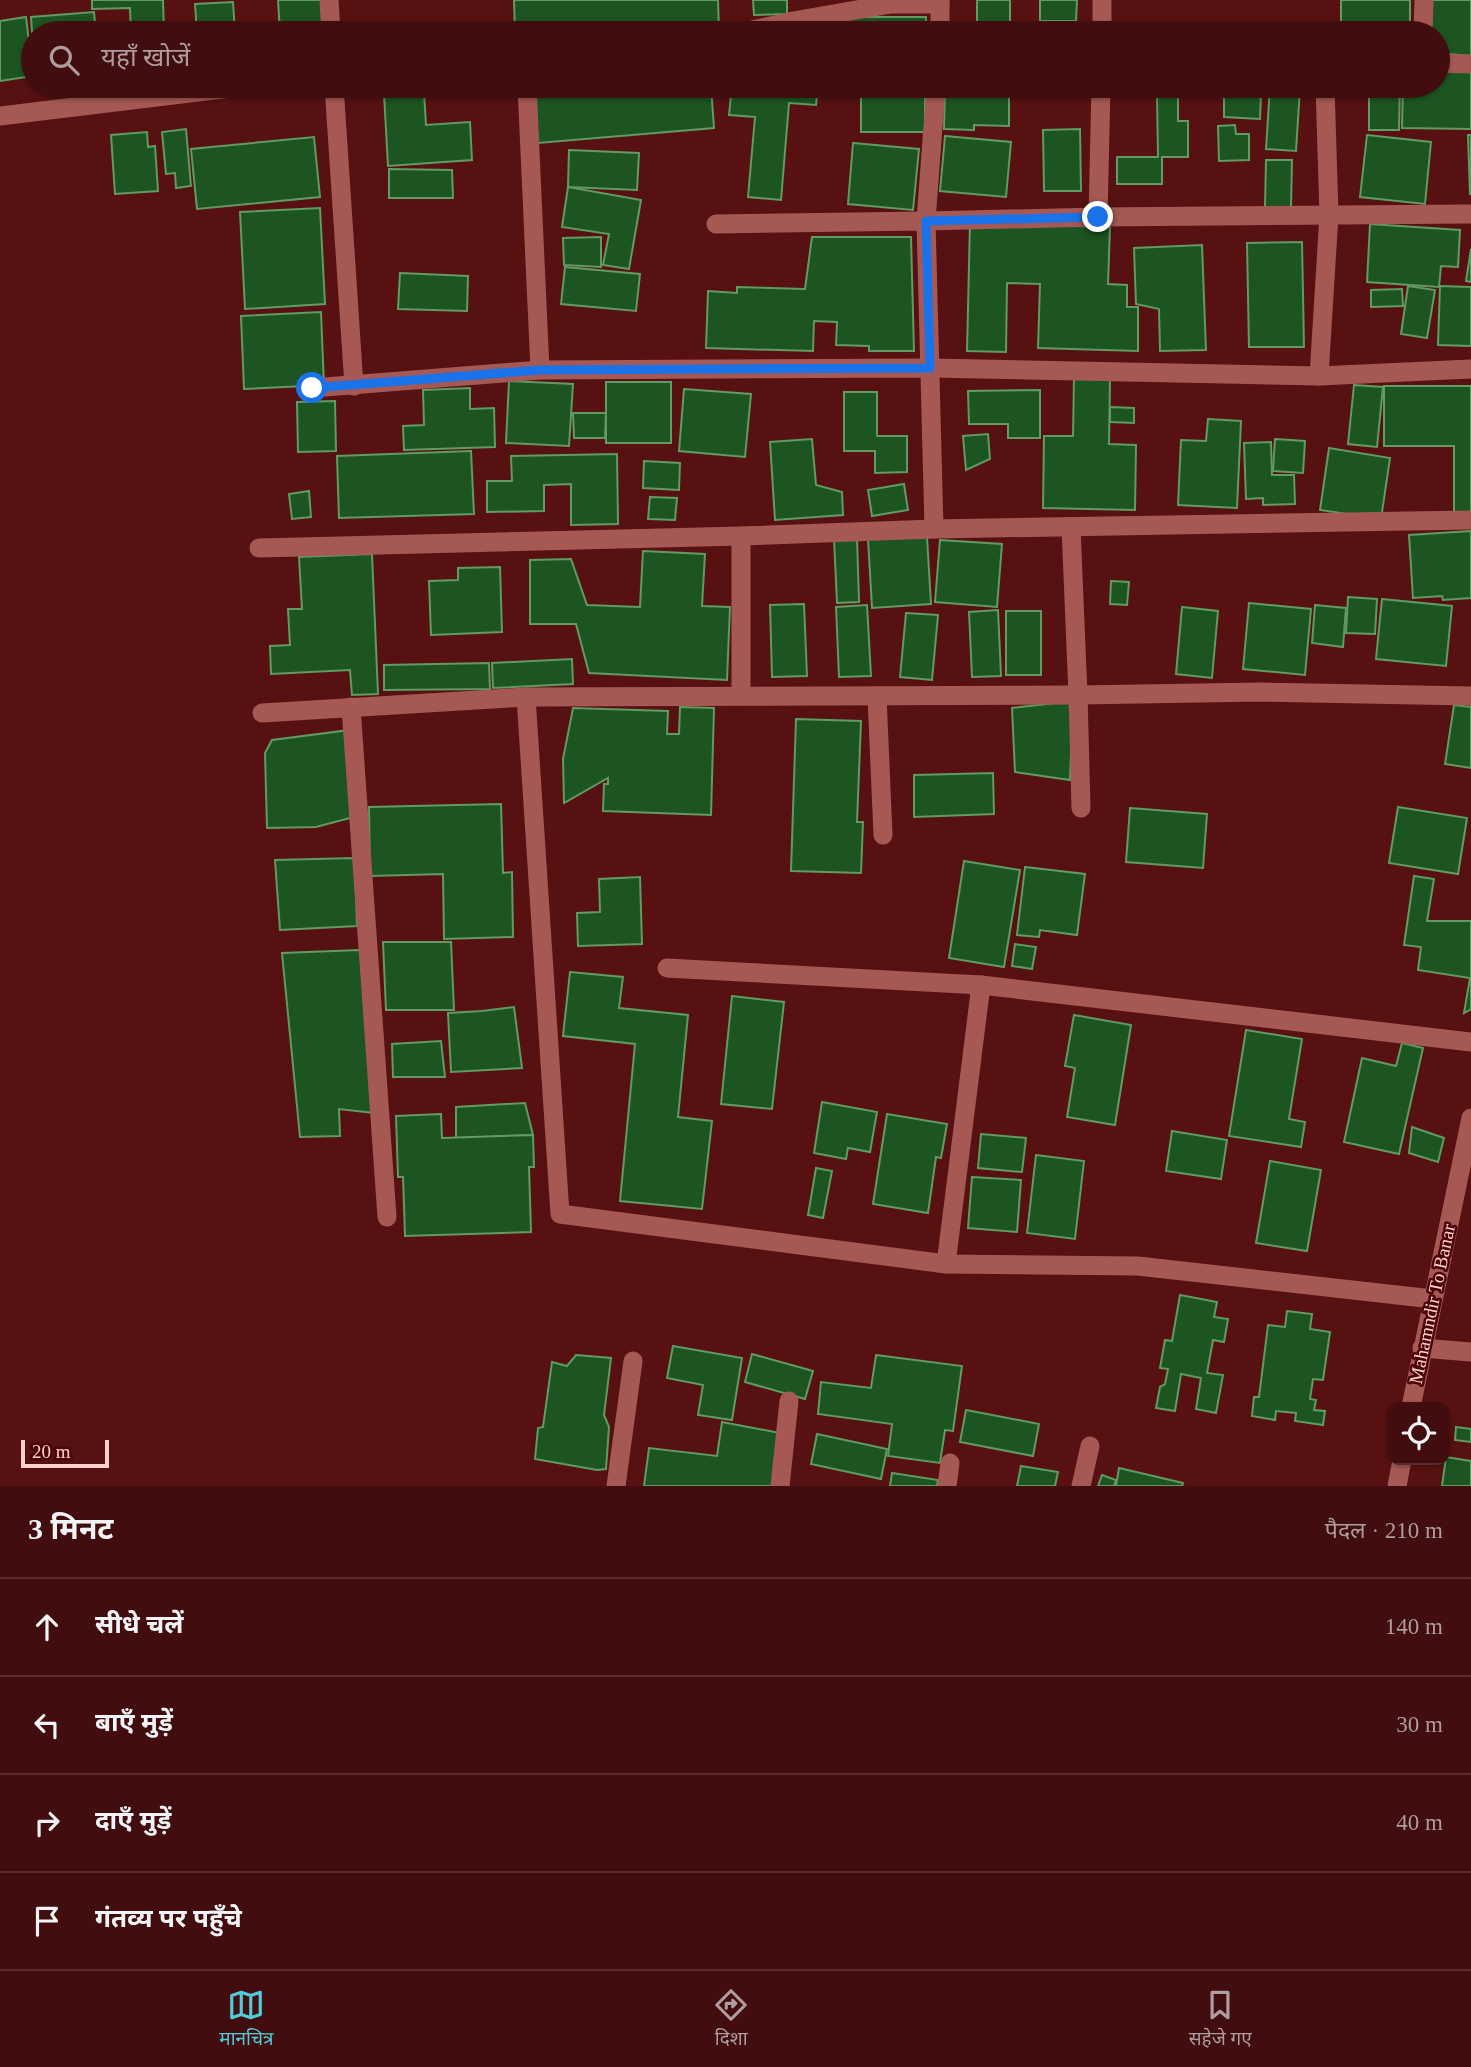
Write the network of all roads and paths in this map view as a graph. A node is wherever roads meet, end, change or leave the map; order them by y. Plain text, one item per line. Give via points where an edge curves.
1 (329, 0) edge
2 (1102, 0) edge
3 (1424, 0) edge
4 (940, 2) edge
5 (330, 21) edge
6 (793, 21) edge
7 (940, 21) edge
8 (1102, 21) edge
9 (1423, 21) edge
10 (1450, 63) edge
11 (1471, 64) edge
12 (148, 98) edge
13 (335, 98) edge
14 (528, 98) edge
15 (935, 98) edge
16 (1101, 98) edge
17 (1325, 98) edge
18 (0, 116) edge
19 (1471, 214) edge
20 (1329, 215) junction
21 (1098, 217) junction
22 (926, 221) junction
23 (716, 224) dead end
24 (930, 368) junction
25 (1471, 369) edge
26 (540, 370) junction
27 (1319, 376) junction
28 (354, 386) junction
29 (312, 388) dead end
30 (1471, 520) edge
31 (1071, 527) junction
32 (934, 529) junction
33 (741, 536) junction
34 (260, 548) dead end
35 (1078, 695) junction
36 (526, 696) junction
37 (741, 696) junction
38 (877, 696) junction
39 (1471, 696) edge
40 (351, 707) junction
41 (262, 713) dead end
42 (1081, 808) dead end
43 (883, 835) dead end
44 (667, 968) dead end
45 (981, 985) junction
46 (1471, 1042) edge
47 (1471, 1118) edge
48 (1463, 1192) edge
49 (387, 1217) dead end
50 (946, 1264) junction
51 (1433, 1299) junction
52 (1422, 1348) junction
53 (1471, 1352) edge
54 (633, 1361) dead end
55 (789, 1401) dead end
56 (1411, 1402) edge
57 (1090, 1446) dead end
58 (950, 1463) dead end
59 (1401, 1465) edge
60 (616, 1486) edge
61 (780, 1486) edge
62 (947, 1486) edge
63 (1081, 1486) edge
64 (1397, 1486) edge

1 - 5 street
2 - 8 street
3 - 9 street
4 - 6 street via 891,4
4 - 7 street
10 - 11 street
12 - 18 street
13 - 28 street
14 - 26 street
15 - 22 street
16 - 21 street
17 - 20 street
19 - 20 street
20 - 21 street
20 - 27 street
21 - 22 street
22 - 23 street
22 - 24 street
24 - 26 street
24 - 27 street
24 - 32 street
25 - 27 street
26 - 28 street
28 - 29 street
30 - 31 street
31 - 32 street
31 - 35 street
32 - 33 street
33 - 34 street
33 - 37 street
35 - 38 street
35 - 39 street
35 - 42 street
36 - 37 street
36 - 40 street
36 - 50 street via 560,1214
37 - 38 street
38 - 43 street
40 - 41 street
40 - 49 street
44 - 45 street
45 - 46 street
45 - 50 street
47 - 48 street, Mahamndir To Banar
48 - 51 street, Mahamndir To Banar
50 - 51 street via 1138,1266
51 - 52 street, Mahamndir To Banar
52 - 53 street
52 - 56 street, Mahamndir To Banar
54 - 60 street
55 - 61 street
57 - 63 street
58 - 62 street
59 - 64 street

